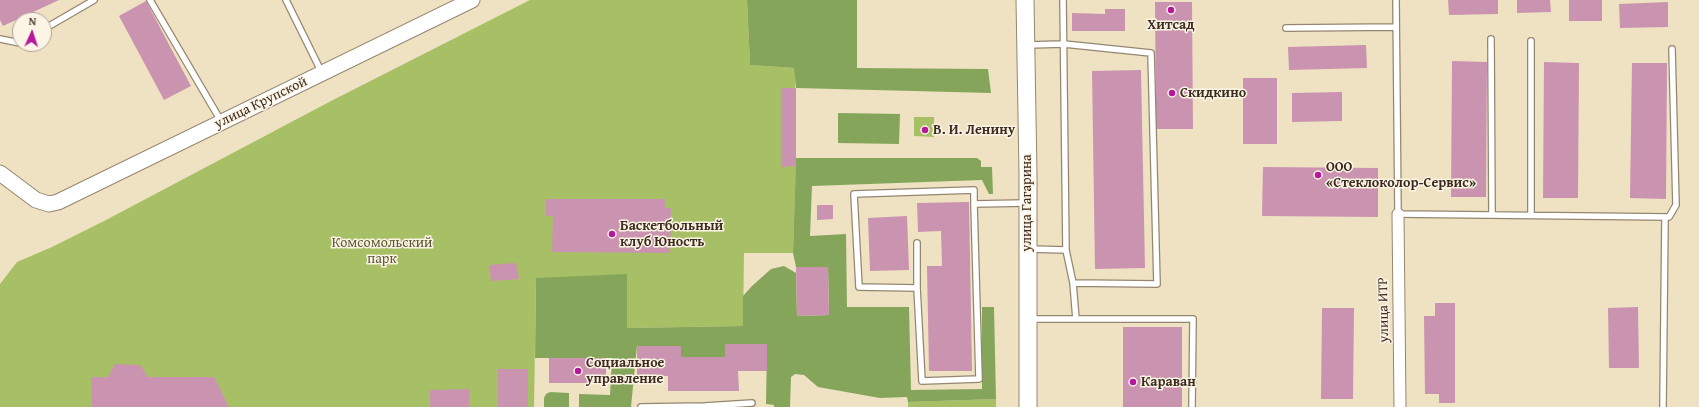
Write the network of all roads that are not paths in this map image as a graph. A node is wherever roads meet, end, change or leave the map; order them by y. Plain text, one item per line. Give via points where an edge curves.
1 (94, 0) edge
2 (150, 0) edge
3 (286, 0) edge
4 (472, 0) edge
5 (1025, 0) edge
6 (1063, 0) edge
7 (1396, 0) edge
8 (52, 24) edge
9 (1396, 27) junction
10 (1286, 28) dead end
11 (0, 39) edge
12 (1490, 39) dead end
13 (12, 41) edge
14 (1532, 41) dead end
15 (1064, 44) junction
16 (1026, 45) junction
17 (1672, 49) dead end
18 (322, 73) junction
19 (222, 122) junction
20 (0, 173) edge
21 (1028, 203) junction
22 (974, 204) junction
23 (1398, 214) junction
24 (1492, 215) junction
25 (1531, 216) junction
26 (1665, 217) junction
27 (917, 243) dead end
28 (1028, 250) junction
29 (1066, 250) junction
30 (1073, 283) junction
31 (917, 288) junction
32 (1028, 319) junction
33 (1076, 319) junction
34 (752, 403) dead end
35 (641, 407) edge
36 (705, 407) edge
37 (1028, 407) edge
38 (1192, 407) edge
39 (1400, 407) edge
40 (1663, 407) edge

1 - 8 lane
2 - 19 lane
3 - 18 lane
4 - 18 main road, улица Крупской
5 - 16 main road, улица Гагарина
6 - 15 lane
7 - 9 lane
9 - 10 lane
9 - 23 lane
11 - 13 lane
12 - 24 lane
14 - 25 lane
15 - 16 lane
15 - 29 lane
15 - 30 lane via 1151,53 1157,284
16 - 21 main road, улица Гагарина
17 - 26 lane via 1676,206 1669,217
18 - 19 main road, улица Крупской
19 - 20 main road, улица Крупской via 58,202 49,204 36,200
21 - 22 lane
21 - 28 main road, улица Гагарина
22 - 31 lane via 974,190 854,194 859,287
22 - 31 lane via 979,379 922,381
23 - 24 lane
23 - 39 street, улица ИТР
24 - 25 lane
25 - 26 lane
26 - 40 lane
27 - 31 lane
28 - 29 lane
28 - 32 main road, улица Гагарина
29 - 30 lane
30 - 33 lane
32 - 33 lane
32 - 37 main road, улица Гагарина
33 - 38 lane via 1193,319
34 - 36 lane
35 - 36 lane

